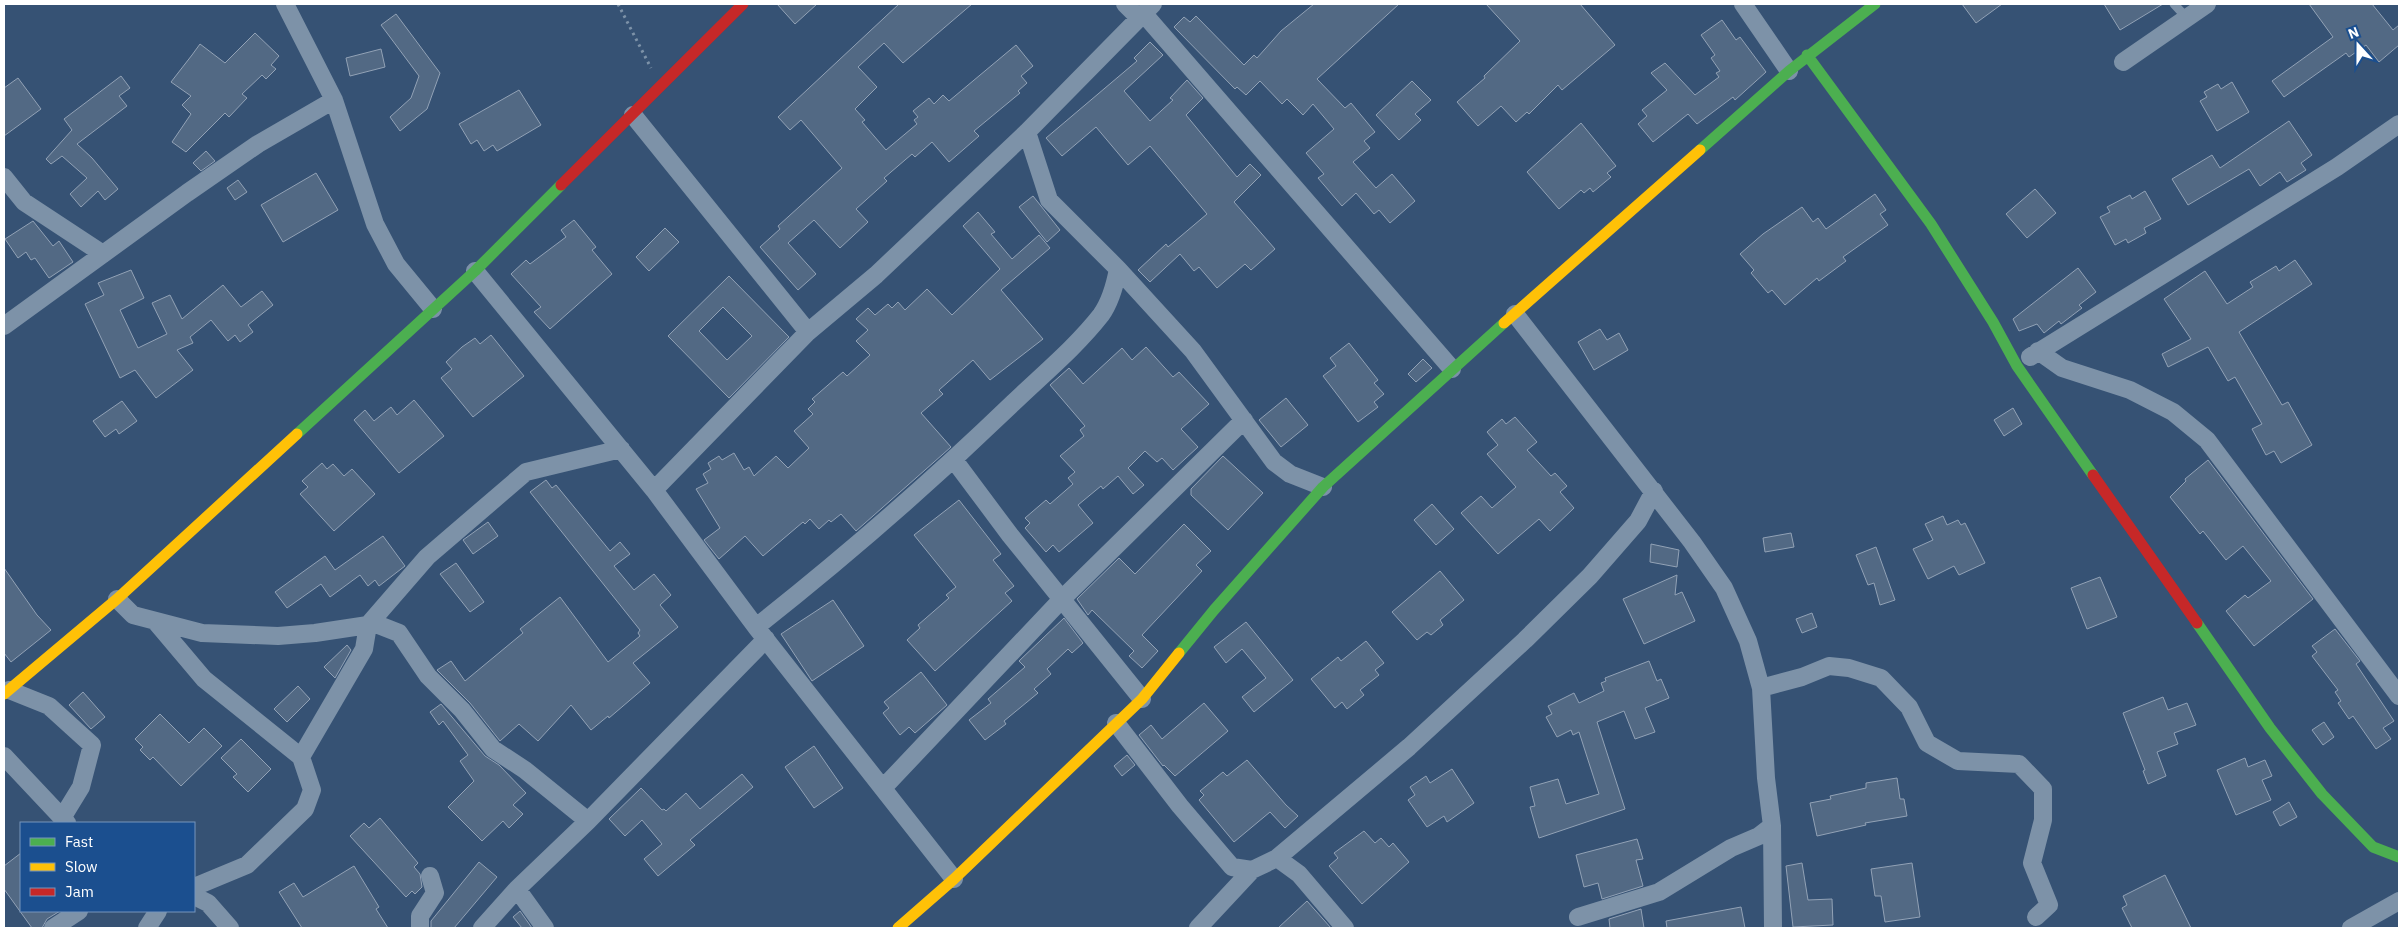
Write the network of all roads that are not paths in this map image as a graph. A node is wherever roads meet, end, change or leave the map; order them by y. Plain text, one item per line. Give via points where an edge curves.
1 (285, 4) edge
2 (744, 4) edge
3 (1125, 4) edge
4 (1744, 4) edge
5 (1875, 4) edge
6 (2174, 4) edge
7 (2207, 4) edge
8 (1146, 12) edge
9 (2186, 17) junction
10 (1807, 55) junction
11 (2123, 62) dead end
12 (1789, 71) junction
13 (334, 100) junction
14 (633, 115) junction
15 (2399, 124) edge
16 (1027, 132) junction
17 (4, 177) edge
18 (103, 254) junction
19 (1118, 269) junction
20 (475, 271) junction
21 (433, 309) junction
22 (1516, 314) junction
23 (4, 326) edge
24 (808, 332) junction
25 (2038, 351) junction
26 (2017, 366) junction
27 (1452, 369) junction
28 (1244, 420) junction
29 (621, 449) junction
30 (954, 460) junction
31 (1323, 487) junction
32 (654, 490) junction
33 (1654, 491) junction
34 (117, 599) junction
35 (1062, 599) junction
36 (155, 621) junction
37 (370, 624) junction
38 (761, 633) junction
39 (1762, 688) junction
40 (6, 692) edge
41 (2399, 696) edge
42 (1142, 700) junction
43 (1116, 722) junction
44 (4, 756) edge
45 (301, 757) junction
46 (883, 788) junction
47 (65, 821) edge
48 (588, 821) junction
49 (1772, 826) junction
50 (2399, 857) edge
51 (1277, 858) junction
52 (1252, 870) junction
53 (430, 876) dead end
54 (954, 879) junction
55 (195, 887) edge
56 (517, 889) junction
57 (195, 897) edge
58 (2399, 901) edge
59 (77, 912) edge
60 (157, 912) edge
61 (2036, 916) dead end
62 (1578, 917) dead end
63 (53, 928) edge
64 (147, 928) edge
65 (230, 928) edge
66 (420, 928) edge
67 (482, 928) edge
68 (545, 928) edge
69 (898, 928) edge
70 (1198, 928) edge
71 (1345, 928) edge
72 (1773, 928) edge
73 (2351, 928) edge

1 - 13 street
2 - 14 street
3 - 8 street
4 - 12 street
5 - 10 street
6 - 9 lane
7 - 9 street
8 - 16 street
8 - 27 street
9 - 11 street
10 - 12 street
10 - 26 street via 1931,224
12 - 22 street
13 - 18 street via 258,144
13 - 21 street via 375,224 396,264
14 - 20 street
14 - 24 street
15 - 25 street via 2337,167
16 - 19 street via 1048,200
16 - 24 street via 876,275
17 - 18 street via 24,202
18 - 23 street
19 - 28 street via 1193,351
19 - 30 street via 1113,291 1101,314
20 - 21 street
20 - 29 street
21 - 34 street
22 - 27 street
22 - 33 street
24 - 32 street
25 - 26 street
25 - 41 street via 2062,368 2130,390 2173,412 2207,440
26 - 50 street via 2270,728 2322,794 2373,847
27 - 31 street
28 - 31 street via 1274,462 1290,474
28 - 35 street
29 - 32 street
29 - 37 street via 526,472 427,557
30 - 35 street
30 - 38 street
31 - 42 street via 1214,610
32 - 38 street
33 - 39 street via 1724,588 1748,641
33 - 51 street via 1638,521 1590,576 1525,640
34 - 36 street via 133,615
34 - 40 street
35 - 42 street
35 - 46 street
36 - 37 street via 202,633 278,636
36 - 45 street via 204,678
37 - 45 street via 364,649
37 - 48 street via 399,633 428,676 462,710 493,749 525,770
38 - 46 street
38 - 48 street
39 - 49 street via 1766,778
39 - 61 street via 1829,666 1849,668 1881,678 1909,707 1927,744 1958,761 2019,764 2043,789 2043,820 2032,863 2049,905
40 - 47 street via 49,706 92,745 81,787
42 - 43 street
43 - 52 street via 1232,867
43 - 54 street
44 - 47 street
45 - 55 street via 312,790 305,809 248,864
46 - 54 street
48 - 56 street
49 - 62 street via 1659,892
49 - 72 street
51 - 52 street
51 - 71 street via 1299,874
52 - 70 street
53 - 66 street via 435,893 420,916
54 - 69 street
56 - 67 street
56 - 68 street
57 - 65 street via 208,904
58 - 73 street
59 - 63 street
60 - 64 street

